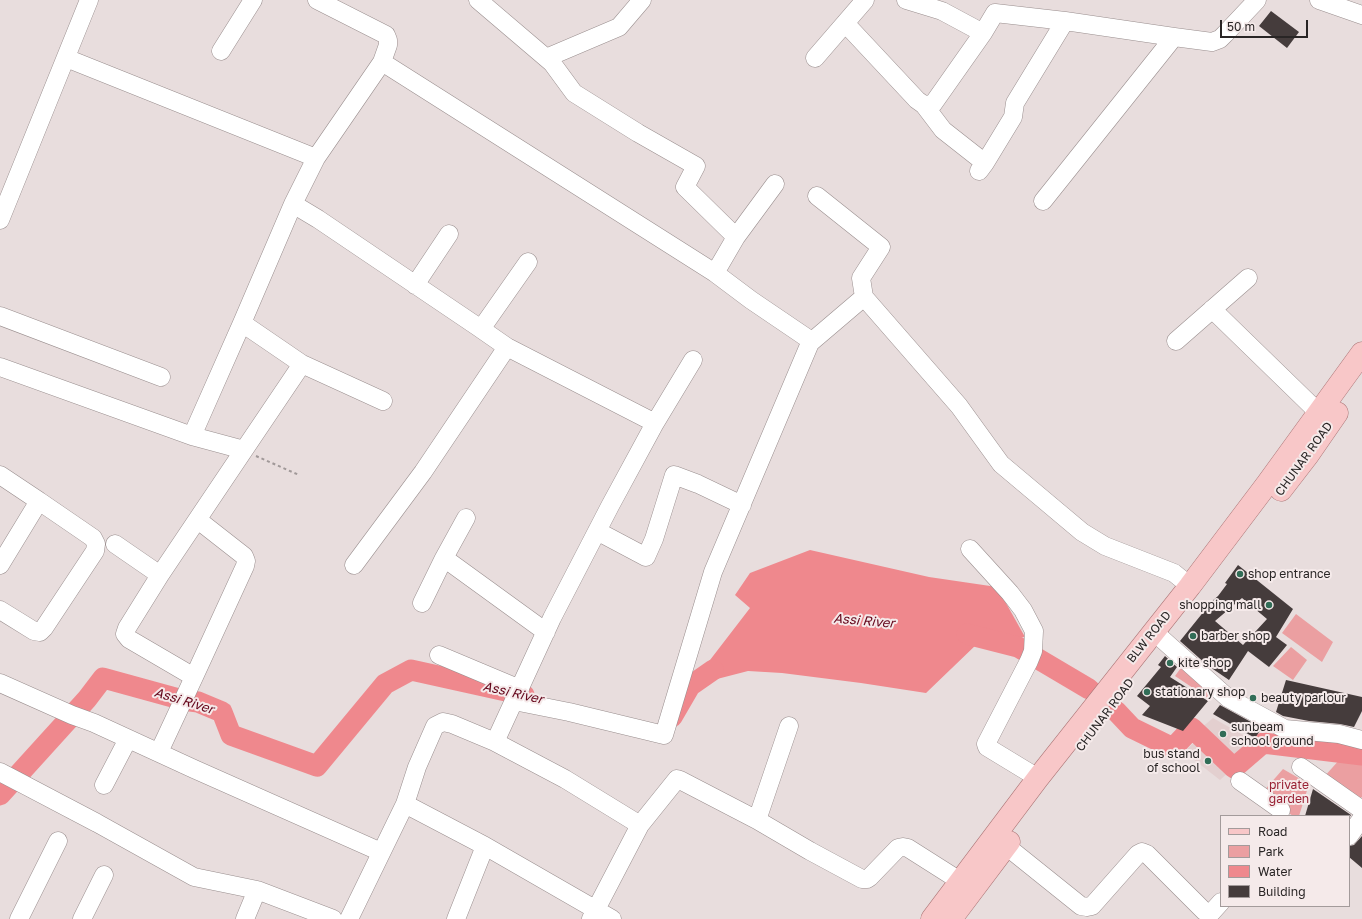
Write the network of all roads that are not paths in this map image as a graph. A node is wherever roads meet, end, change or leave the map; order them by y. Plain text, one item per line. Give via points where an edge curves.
1 (89, 0) edge
2 (253, 0) edge
3 (317, 0) edge
4 (478, 0) edge
5 (642, 0) edge
6 (865, 0) edge
7 (906, 0) edge
8 (1257, 0) edge
9 (1319, 0) edge
10 (1000, 6) edge
11 (1362, 15) edge
12 (1066, 21) junction
13 (846, 23) junction
14 (983, 33) junction
15 (1174, 37) junction
16 (221, 51) dead end
17 (66, 58) junction
18 (546, 58) junction
19 (815, 58) dead end
20 (382, 62) junction
21 (924, 105) junction
22 (316, 158) junction
23 (775, 184) dead end
24 (817, 196) dead end
25 (1043, 201) dead end
26 (293, 204) junction
27 (0, 220) edge
28 (450, 234) dead end
29 (736, 237) junction
30 (528, 262) dead end
31 (715, 273) junction
32 (1248, 278) dead end
33 (415, 285) junction
34 (864, 297) junction
35 (1212, 310) junction
36 (0, 316) edge
37 (242, 323) junction
38 (481, 329) junction
39 (1176, 341) dead end
40 (810, 343) junction
41 (507, 347) junction
42 (693, 360) dead end
43 (302, 364) junction
44 (1361, 365) edge
45 (2, 371) edge
46 (161, 376) dead end
47 (383, 401) dead end
48 (1320, 413) junction
49 (655, 423) junction
50 (192, 436) junction
51 (244, 450) junction
52 (0, 475) edge
53 (1273, 489) junction
54 (39, 501) junction
55 (742, 505) junction
56 (466, 518) dead end
57 (198, 520) junction
58 (597, 531) junction
59 (115, 544) dead end
60 (970, 549) dead end
61 (444, 558) junction
62 (0, 565) edge
63 (354, 565) dead end
64 (160, 575) junction
65 (1190, 586) junction
66 (422, 603) dead end
67 (0, 610) edge
68 (546, 632) junction
69 (1158, 635) junction
70 (439, 656) dead end
71 (194, 678) junction
72 (0, 683) edge
73 (517, 695) junction
74 (1098, 712) junction
75 (789, 726) dead end
76 (128, 739) junction
77 (1362, 740) edge
78 (495, 742) junction
79 (159, 752) junction
80 (1301, 767) dead end
81 (0, 772) edge
82 (1038, 778) junction
83 (1240, 781) dead end
84 (104, 785) dead end
85 (405, 804) junction
86 (1362, 810) edge
87 (1282, 814) edge
88 (1362, 818) edge
89 (757, 820) junction
90 (640, 825) junction
91 (1350, 835) edge
92 (58, 841) dead end
93 (1001, 841) junction
94 (485, 846) junction
95 (381, 852) junction
96 (104, 874) dead end
97 (960, 881) junction
98 (257, 890) junction
99 (1220, 903) edge
100 (593, 914) edge
101 (19, 919) edge
102 (82, 919) edge
103 (245, 919) edge
104 (333, 919) edge
105 (349, 919) edge
106 (456, 919) edge
107 (612, 919) edge
108 (932, 919) edge
109 (952, 919) edge

1 - 17 street
2 - 16 street
3 - 20 street via 386,35 388,45
4 - 18 street
5 - 18 street via 619,27
6 - 13 street
7 - 14 street via 942,11
8 - 15 street via 1220,39 1212,42
9 - 11 street
10 - 12 street
10 - 14 street
12 - 15 street
12 - 21 street via 1015,103 1013,117 982,167 942,130
13 - 19 street
13 - 21 street
14 - 21 street via 933,104
15 - 25 street
17 - 22 street
17 - 27 street
18 - 29 street via 574,93 696,166 684,187
20 - 22 street
20 - 31 street
22 - 26 street
23 - 29 street
24 - 34 street via 881,247 861,278
26 - 33 street
26 - 37 street
28 - 33 street
29 - 31 street
30 - 38 street
31 - 40 street via 809,338
32 - 35 street
33 - 38 street
34 - 40 street
34 - 65 street via 959,406 1001,464 1082,532 1105,546 1174,573
35 - 39 street
35 - 48 street
36 - 46 street
37 - 43 street
37 - 50 street
38 - 41 street
40 - 55 street
41 - 49 street
41 - 63 street via 423,472
42 - 49 street
43 - 47 street
43 - 51 street
44 - 48 main road, BLW ROAD
44 - 53 main road, CHUNAR ROAD via 1308,455
45 - 50 street
48 - 53 main road, BLW ROAD
49 - 58 street
50 - 51 street
51 - 57 street
52 - 54 street
53 - 65 main road, BLW ROAD
53 - 69 main road, CHUNAR ROAD
54 - 62 street
54 - 67 street via 93,538 96,544 95,551 40,632 34,631
55 - 58 street via 674,475 646,557
55 - 73 street via 713,572 664,735 569,712
56 - 61 street
57 - 64 street
57 - 71 street via 244,556 246,561
58 - 68 street
59 - 64 street
60 - 82 street via 1010,593 1034,631 1031,656 986,744 989,749
61 - 66 street
61 - 68 street
64 - 71 street via 125,634 129,639
65 - 69 main road, BLW ROAD
68 - 73 street
69 - 74 main road, BLW ROAD
69 - 77 street via 1228,698 1285,729 1338,734
70 - 73 street
71 - 79 street
72 - 76 street
73 - 78 street
74 - 82 main road, BLW ROAD
74 - 93 main road, CHUNAR ROAD
75 - 89 street
76 - 79 street
76 - 84 street
78 - 85 street via 452,724 443,722 435,726 417,767
78 - 90 street via 565,779
79 - 95 street
80 - 86 street
81 - 98 street via 194,877
82 - 93 main road, BLW ROAD
83 - 87 street
85 - 94 street
85 - 95 street
88 - 91 street
89 - 90 street via 677,779
89 - 97 street via 862,879 870,877 898,848 903,847
90 - 100 street
92 - 101 street
93 - 97 main road, BLW ROAD
93 - 99 street via 1081,906 1092,906 1142,852 1204,911 1212,912
93 - 109 main road, CHUNAR ROAD
94 - 100 street
94 - 106 street
95 - 105 street
96 - 102 street
97 - 108 main road, BLW ROAD
98 - 103 street
98 - 104 street
100 - 107 street

